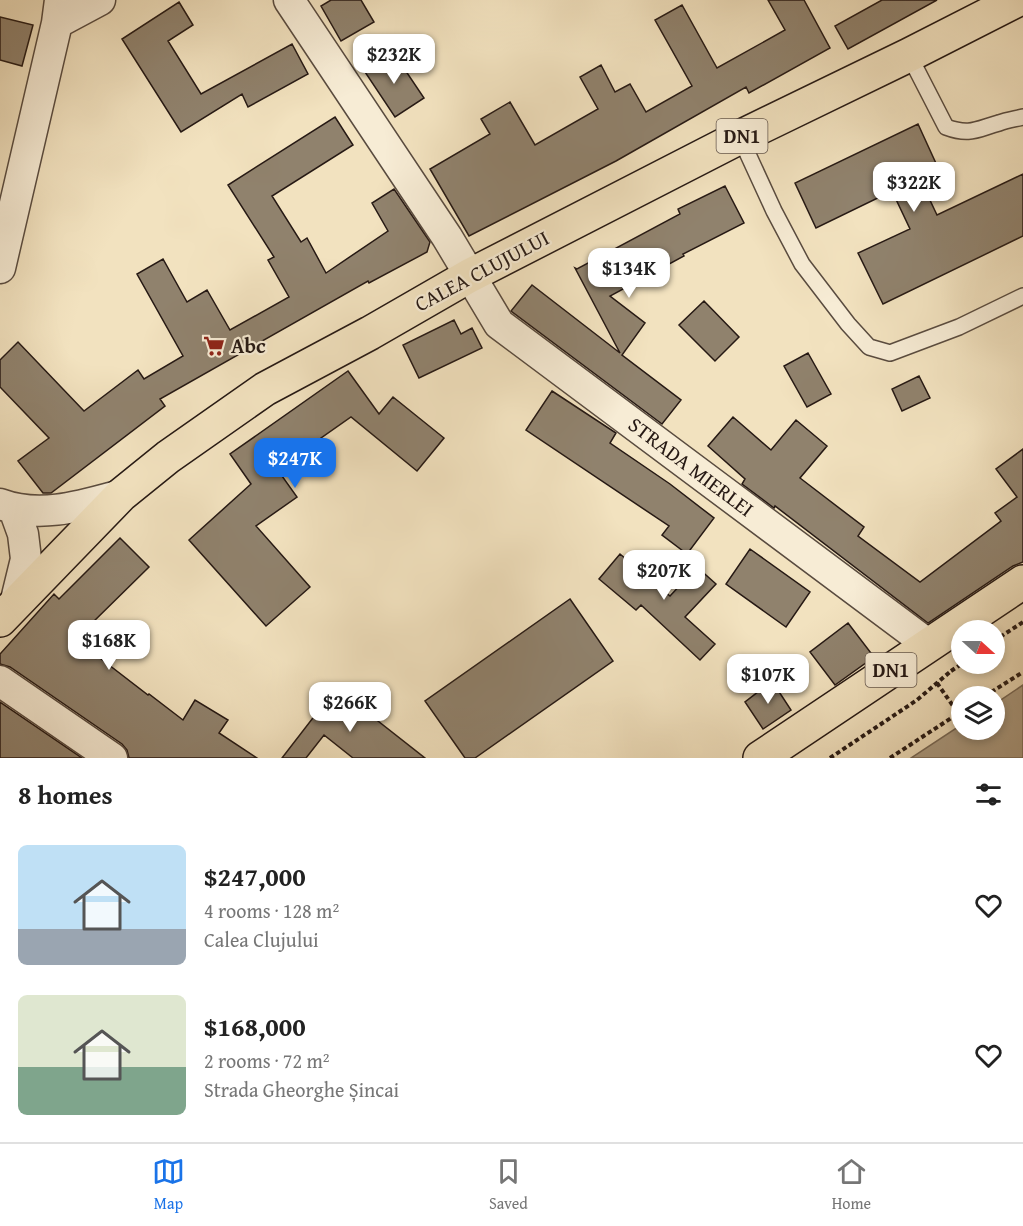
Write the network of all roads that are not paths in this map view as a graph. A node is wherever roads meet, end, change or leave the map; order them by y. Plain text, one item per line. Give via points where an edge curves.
1 (100, 0) edge
2 (289, 0) edge
3 (1017, 0) edge
4 (58, 11) edge
5 (909, 56) junction
6 (1023, 117) edge
7 (740, 137) junction
8 (0, 268) edge
9 (469, 276) junction
10 (1023, 296) edge
11 (121, 495) junction
12 (7, 506) edge
13 (1023, 582) edge
14 (8, 612) edge
15 (928, 645) junction
16 (0, 681) edge
17 (112, 758) edge
18 (760, 758) edge

1 - 4 street
2 - 9 street, STRADA MIERLEI via 441,227
3 - 5 main road, CALEA CLUJULUI / DN1
4 - 8 street
5 - 6 lane via 946,127 978,130
5 - 7 main road, CALEA CLUJULUI / DN1
7 - 9 main road, CALEA CLUJULUI / DN1
7 - 10 lane via 802,264 869,347 891,353 959,327
9 - 11 main road, CALEA CLUJULUI / DN1 via 265,389
9 - 15 street, STRADA MIERLEI via 499,324
11 - 12 street via 48,511
11 - 14 main road, CALEA CLUJULUI / DN1
12 - 14 street via 23,534 26,559
13 - 15 main road, DN1
15 - 18 main road, DN1
16 - 17 street

